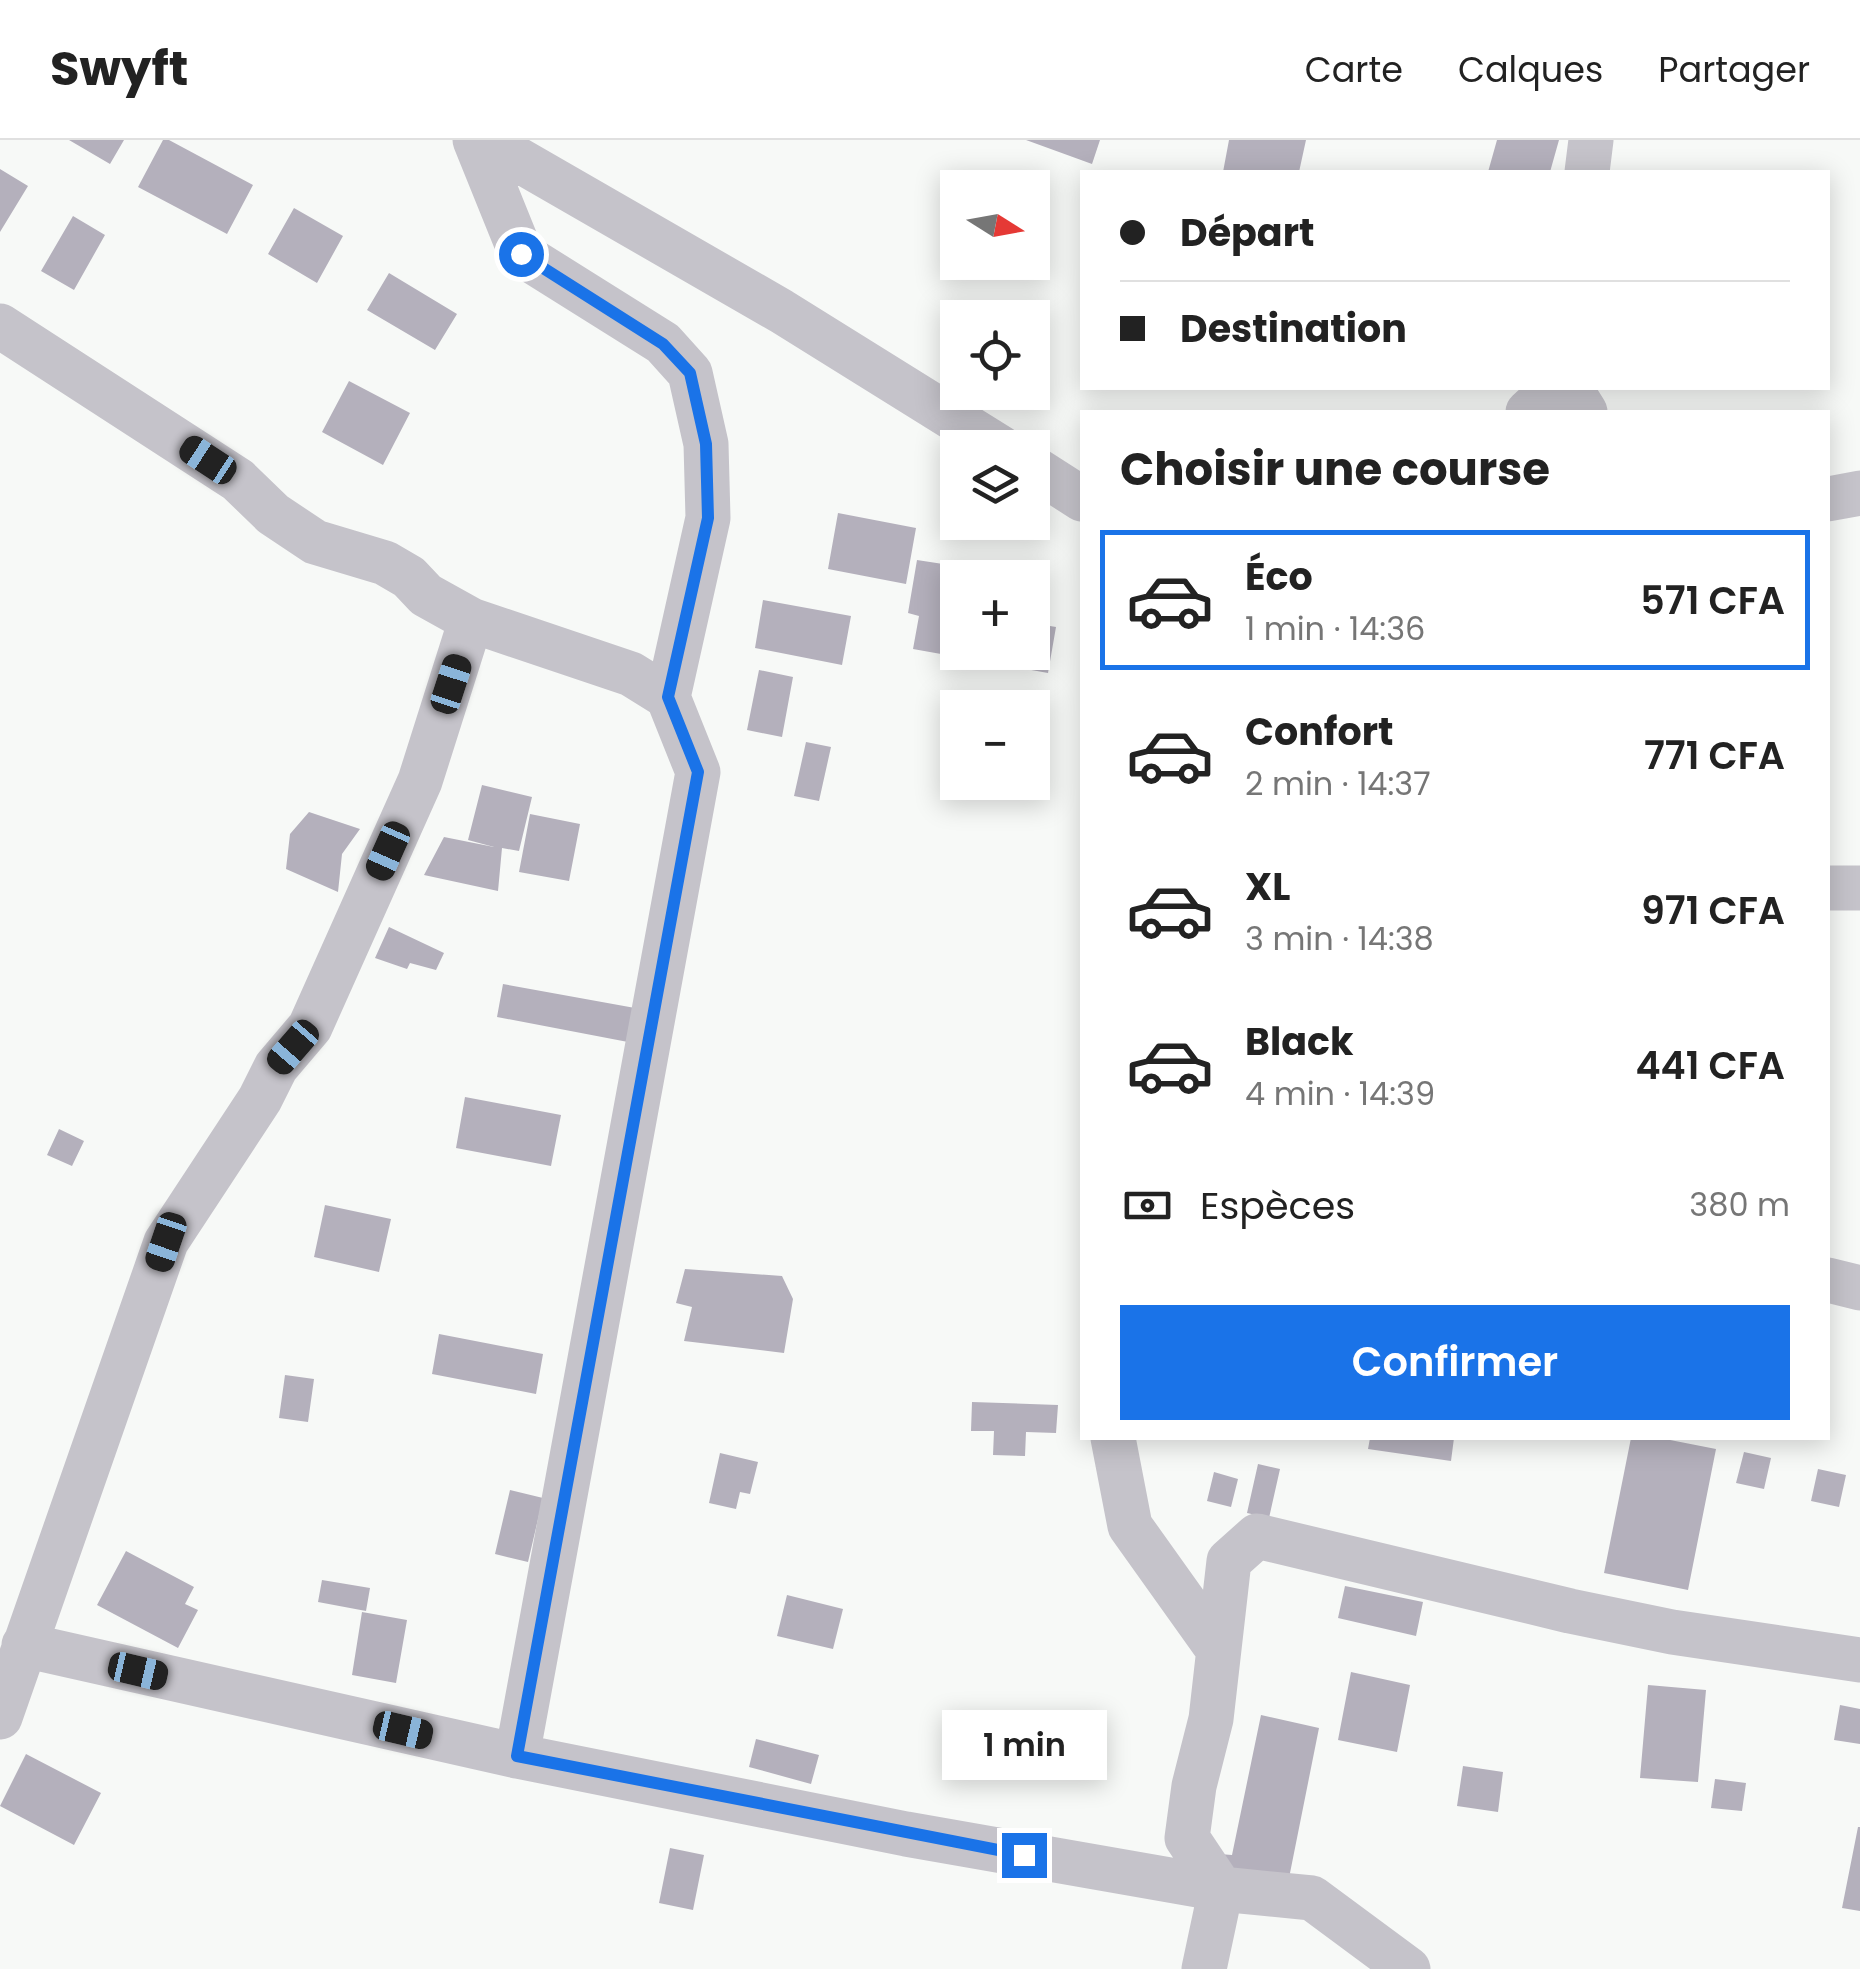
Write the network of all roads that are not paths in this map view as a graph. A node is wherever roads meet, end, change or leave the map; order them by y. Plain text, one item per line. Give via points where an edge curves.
1 (475, 140) edge
2 (484, 140) edge
3 (1591, 140) edge
4 (1588, 170) edge
5 (0, 326) edge
6 (1552, 390) edge
7 (1530, 410) edge
8 (972, 430) edge
9 (1050, 479) edge
10 (1860, 493) edge
11 (1080, 497) edge
12 (1830, 498) edge
13 (471, 620) junction
14 (668, 697) junction
15 (1830, 888) edge
16 (1860, 888) edge
17 (1830, 1280) edge
18 (1860, 1288) edge
19 (1112, 1440) edge
20 (24, 1645) junction
21 (1218, 1648) junction
22 (1860, 1660) edge
23 (0, 1717) edge
24 (517, 1756) junction
25 (1220, 1889) junction
26 (1204, 1969) edge
27 (1408, 1969) edge

1 - 14 street via 521,254 663,344 690,373 706,444 708,518
2 - 8 street via 782,311
3 - 4 street
5 - 13 street via 238,480 316,542 385,563
6 - 7 street
9 - 11 street
10 - 12 street
13 - 14 street via 631,674
13 - 20 street via 420,781 310,1027 276,1067 166,1242
14 - 24 street via 698,772
15 - 16 street
17 - 18 street
19 - 21 street via 1130,1526
20 - 23 street
20 - 24 street
21 - 22 street via 1229,1561 1257,1536 1621,1622
21 - 25 street via 1187,1838
24 - 25 street
25 - 26 street
25 - 27 street via 1312,1898

